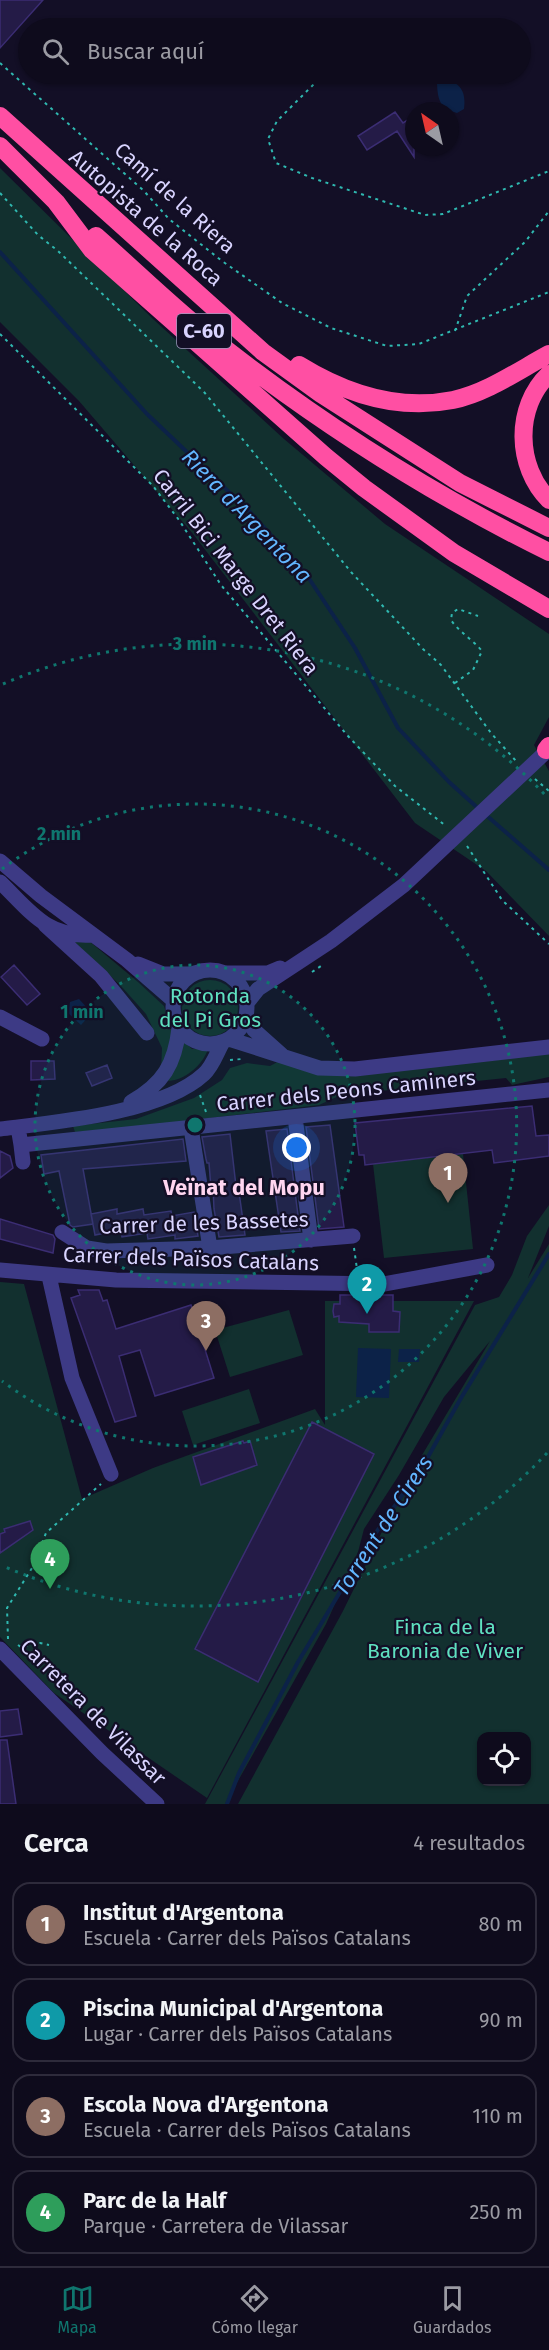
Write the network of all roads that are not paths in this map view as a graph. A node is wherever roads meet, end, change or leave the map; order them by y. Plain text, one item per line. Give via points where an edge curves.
1 (0, 117) edge
2 (0, 146) edge
3 (56, 202) junction
4 (263, 352) junction
5 (549, 354) edge
6 (549, 374) edge
7 (549, 500) edge
8 (549, 528) edge
9 (549, 552) edge
10 (549, 609) edge
11 (539, 754) edge
12 (0, 861) edge
13 (0, 882) edge
14 (45, 925) junction
15 (92, 935) junction
16 (305, 957) junction
17 (128, 960) junction
18 (227, 973) junction
19 (191, 974) junction
20 (173, 1000) junction
21 (247, 1010) junction
22 (0, 1017) edge
23 (179, 1028) junction
24 (147, 1033) dead end
25 (42, 1039) dead end
26 (226, 1040) junction
27 (549, 1047) edge
28 (282, 1055) junction
29 (549, 1090) edge
30 (112, 1112) junction
31 (295, 1118) junction
32 (18, 1127) junction
33 (191, 1128) junction
34 (0, 1129) edge
35 (21, 1145) junction
36 (23, 1162) dead end
37 (62, 1232) dead end
38 (352, 1236) road end
39 (311, 1240) junction
40 (210, 1248) junction
41 (487, 1265) dead end
42 (0, 1270) edge
43 (49, 1276) junction
44 (111, 1474) road end
45 (4, 1644) edge
46 (157, 1804) edge

1 - 4 highway, Autopista de la Roca / C-60
2 - 3 highway, C-60
3 - 9 highway, C-60 via 218,343 312,413 456,504
3 - 10 highway via 92,250 294,430 454,553
4 - 5 highway via 291,360 347,391 400,403 455,400
4 - 8 highway, C-60 via 460,483
6 - 7 highway via 523,420 523,445 529,468
11 - 16 street via 443,850 365,916
12 - 15 street
13 - 14 street
14 - 15 street via 74,936
14 - 24 street via 101,976
15 - 17 street
16 - 18 street via 268,973
16 - 21 street via 258,989
17 - 19 street via 163,974
17 - 20 street
18 - 19 street via 209,969
18 - 21 street via 239,983
19 - 20 street via 179,985
20 - 23 street via 173,1015
21 - 26 street via 240,1029
21 - 28 street via 254,1030
22 - 25 street
23 - 26 street via 198,1042
23 - 30 street via 176,1053 160,1079 148,1092
26 - 28 street
26 - 30 street via 196,1081 136,1108
27 - 28 street via 355,1069 320,1068
29 - 31 street, Carrer dels Peons Caminers
30 - 32 street
31 - 33 street, Carrer dels Peons Caminers
31 - 39 street
32 - 34 street
32 - 35 street
33 - 35 street, Carrer dels Peons Caminers
33 - 40 street
35 - 36 street
37 - 40 street, Carrer de les Bassetes via 87,1248 106,1251
38 - 39 street, Carrer de les Bassetes
39 - 40 street, Carrer de les Bassetes
41 - 43 street, Carrer dels Països Catalans via 384,1284
42 - 43 street, Carrer dels Països Catalans
43 - 44 street via 72,1378
45 - 46 street, Carretera de Vilassar via 102,1753

